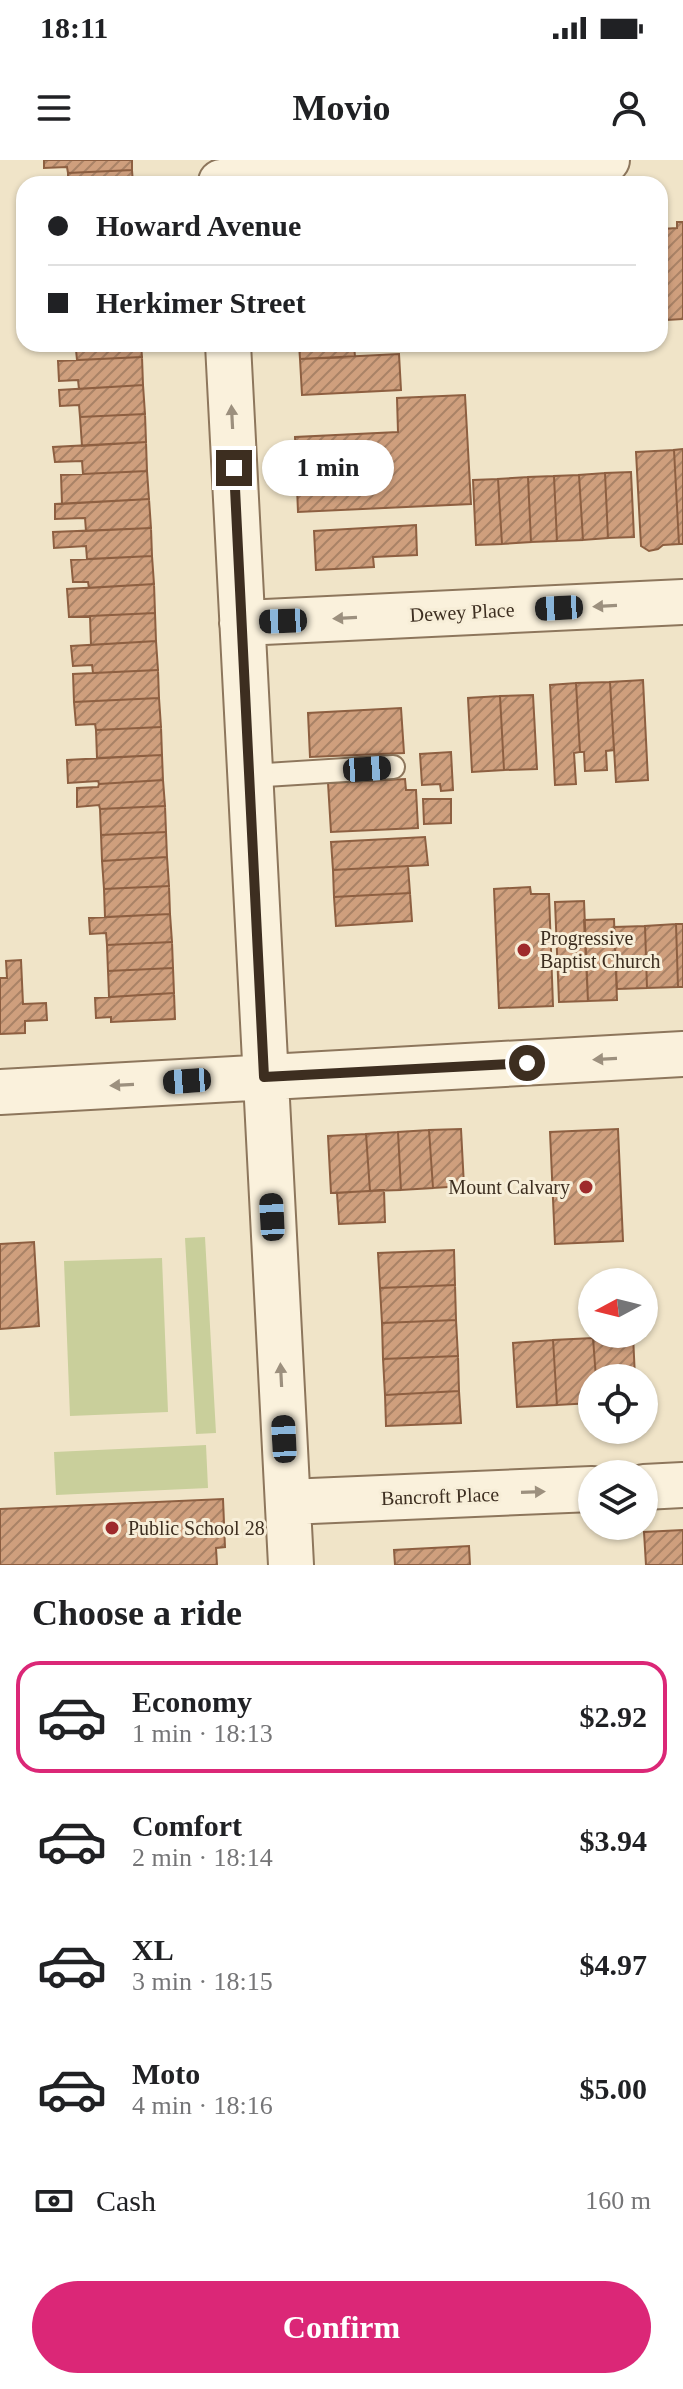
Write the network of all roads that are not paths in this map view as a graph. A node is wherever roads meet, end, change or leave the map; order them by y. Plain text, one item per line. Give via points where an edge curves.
1 (607, 160) edge
2 (221, 175) edge
3 (228, 352) edge
4 (683, 602) edge
5 (242, 623) junction
6 (393, 767) dead end
7 (249, 776) junction
8 (683, 1054) edge
9 (264, 1077) junction
10 (0, 1092) edge
11 (683, 1485) edge
12 (658, 1486) edge
13 (578, 1490) edge
14 (288, 1502) junction
15 (291, 1565) edge

1 - 2 street
5 -> 3 street
4 -> 5 street, Dewey Place
5 - 7 street
6 - 7 lane
7 - 9 street
8 -> 9 street
9 -> 10 street
14 -> 9 street
11 - 12 street
14 -> 13 street, Bancroft Place
14 - 15 street

